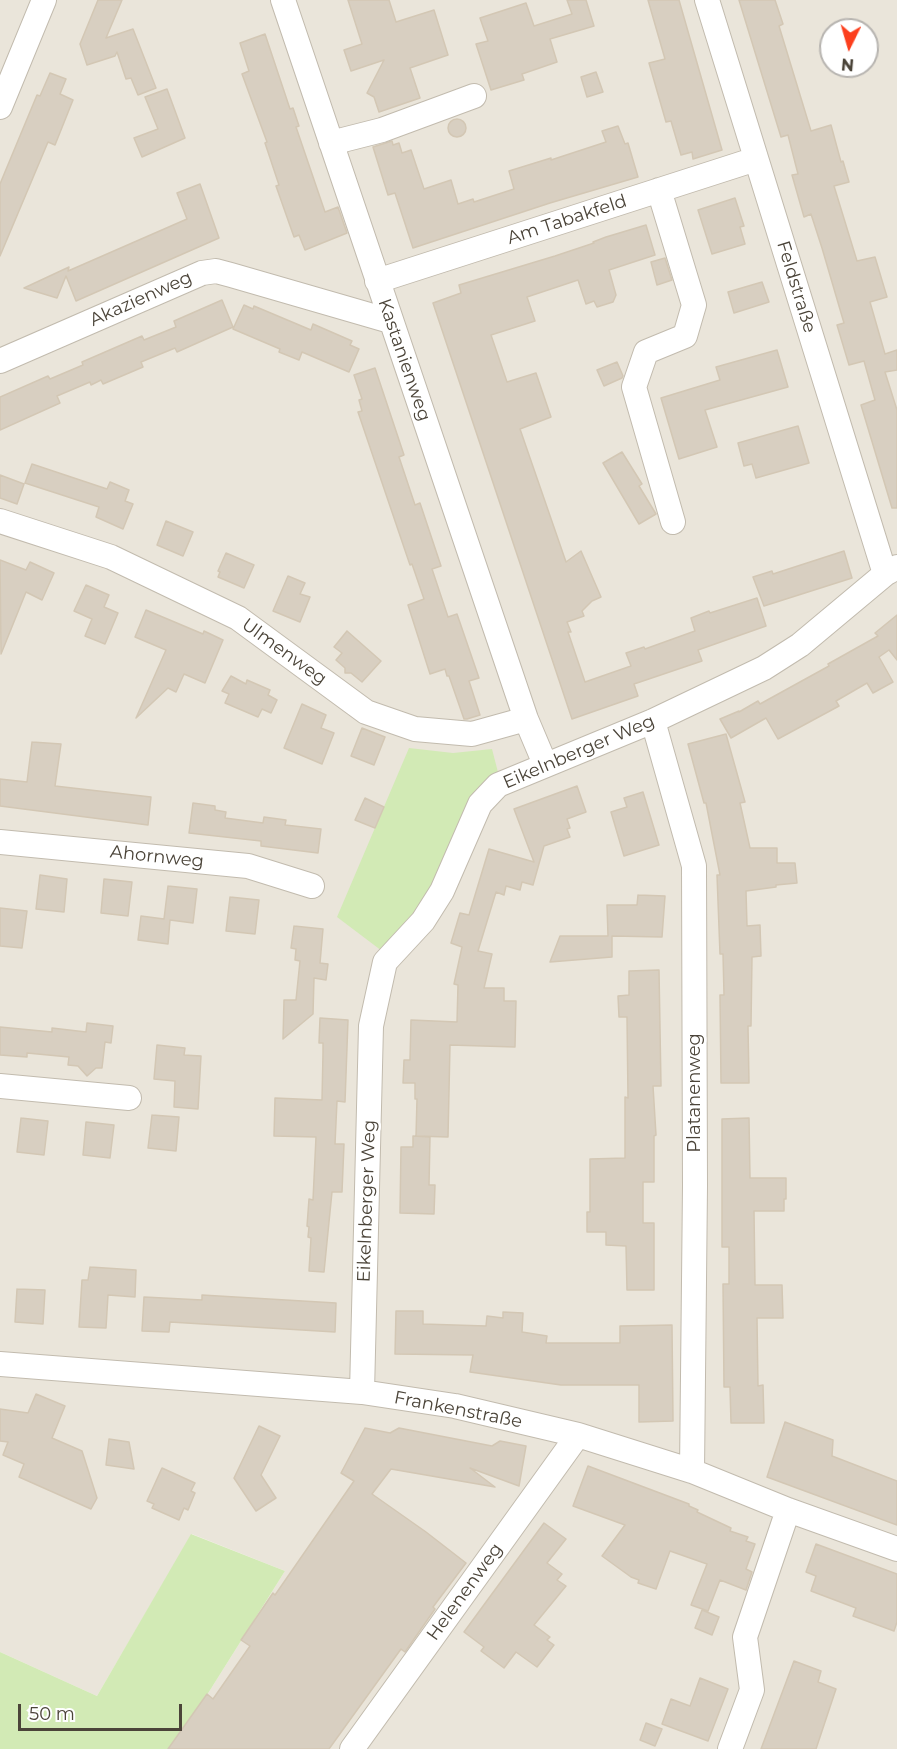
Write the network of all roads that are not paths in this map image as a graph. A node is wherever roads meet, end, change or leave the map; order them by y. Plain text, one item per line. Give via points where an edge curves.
1 (44, 0) edge
2 (283, 0) edge
3 (707, 0) edge
4 (474, 96) dead end
5 (0, 107) edge
6 (331, 143) junction
7 (756, 159) junction
8 (658, 190) junction
9 (377, 281) junction
10 (390, 321) junction
11 (0, 361) edge
12 (0, 521) edge
13 (673, 522) dead end
14 (891, 570) edge
15 (526, 719) junction
16 (653, 721) junction
17 (544, 764) junction
18 (0, 842) edge
19 (312, 886) dead end
20 (0, 1086) edge
21 (129, 1098) dead end
22 (0, 1364) edge
23 (362, 1392) junction
24 (578, 1435) junction
25 (692, 1471) junction
26 (788, 1510) junction
27 (897, 1549) edge
28 (352, 1749) edge
29 (730, 1749) edge

1 - 5 street
2 - 6 street, Kastanienweg
3 - 7 street, Feldstraße
4 - 6 street via 382,130
6 - 9 street, Kastanienweg
7 - 8 street, Am Tabakfeld
7 - 14 street, Feldstraße
8 - 9 street, Am Tabakfeld
8 - 13 street via 694,305 685,336 646,352 634,387
9 - 10 street, Kastanienweg
10 - 11 street, Akazienweg via 209,272
10 - 15 street, Kastanienweg
12 - 15 street, Ulmenweg via 111,557 238,618 366,712 415,729 472,734
14 - 16 street, Eikelnberger Weg via 800,645
15 - 17 street
16 - 17 street, Eikelnberger Weg
16 - 25 street, Platanenweg via 694,866
17 - 23 street, Eikelnberger Weg via 498,784 480,804 442,891 423,921 385,962 371,1026
18 - 19 street, Ahornweg via 248,866
20 - 21 street
22 - 23 street, Frankenstraße
23 - 24 street, Frankenstraße via 454,1406
24 - 25 street, Frankenstraße
24 - 28 street, Helenenweg
25 - 26 street, Frankenstraße
26 - 27 street, Frankenstraße
26 - 29 street via 745,1637 752,1690

